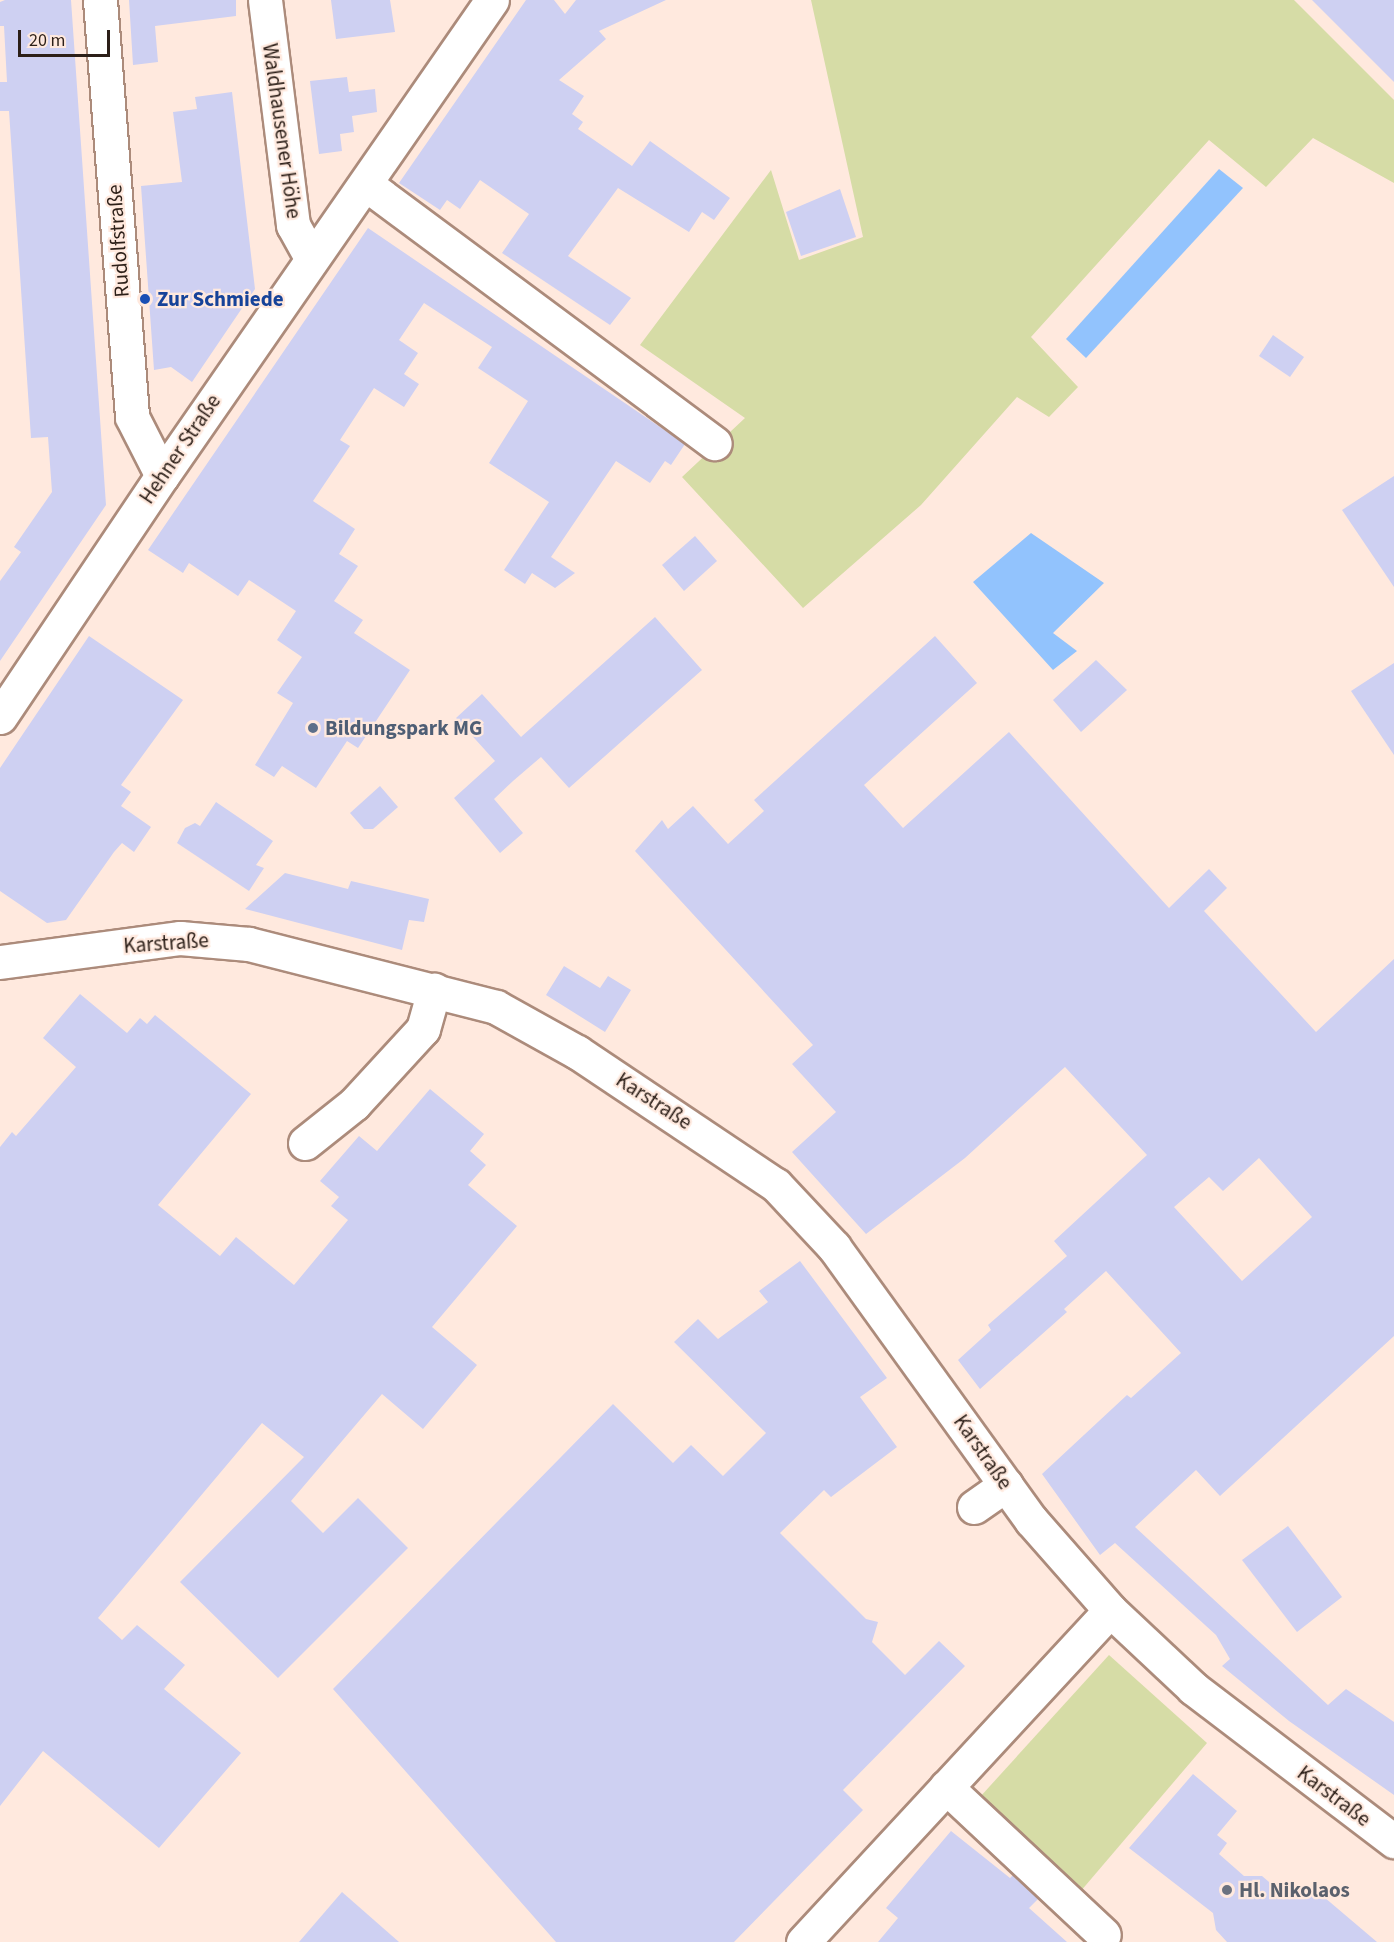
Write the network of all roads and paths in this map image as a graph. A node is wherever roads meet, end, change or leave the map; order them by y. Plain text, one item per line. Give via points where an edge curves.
1 (100, 0) edge
2 (265, 0) edge
3 (492, 0) edge
4 (367, 185) junction
5 (311, 258) junction
6 (715, 442) dead end
7 (162, 476) junction
8 (0, 717) edge
9 (0, 962) edge
10 (434, 990) junction
11 (305, 1143) dead end
12 (1006, 1485) junction
13 (974, 1507) dead end
14 (1110, 1610) junction
15 (946, 1787) junction
16 (1394, 1841) edge
17 (1104, 1935) dead end
18 (803, 1942) edge

1 - 7 street, Rudolfstraße via 132,417
2 - 5 street, Waldhausener Höhe via 293,225
3 - 4 street, Hehner Straße
4 - 5 street, Hehner Straße
4 - 6 street
5 - 7 street, Hehner Straße
7 - 8 street, Hehner Straße
9 - 10 street, Karstraße via 180,938 218,940
10 - 11 street via 423,1029 354,1104
10 - 12 street, Karstraße via 496,1007 524,1020 669,1110 776,1185 834,1247
12 - 13 street
12 - 14 street, Karstraße via 1061,1558
14 - 15 street
14 - 16 street, Karstraße via 1193,1688
15 - 17 street
15 - 18 street

